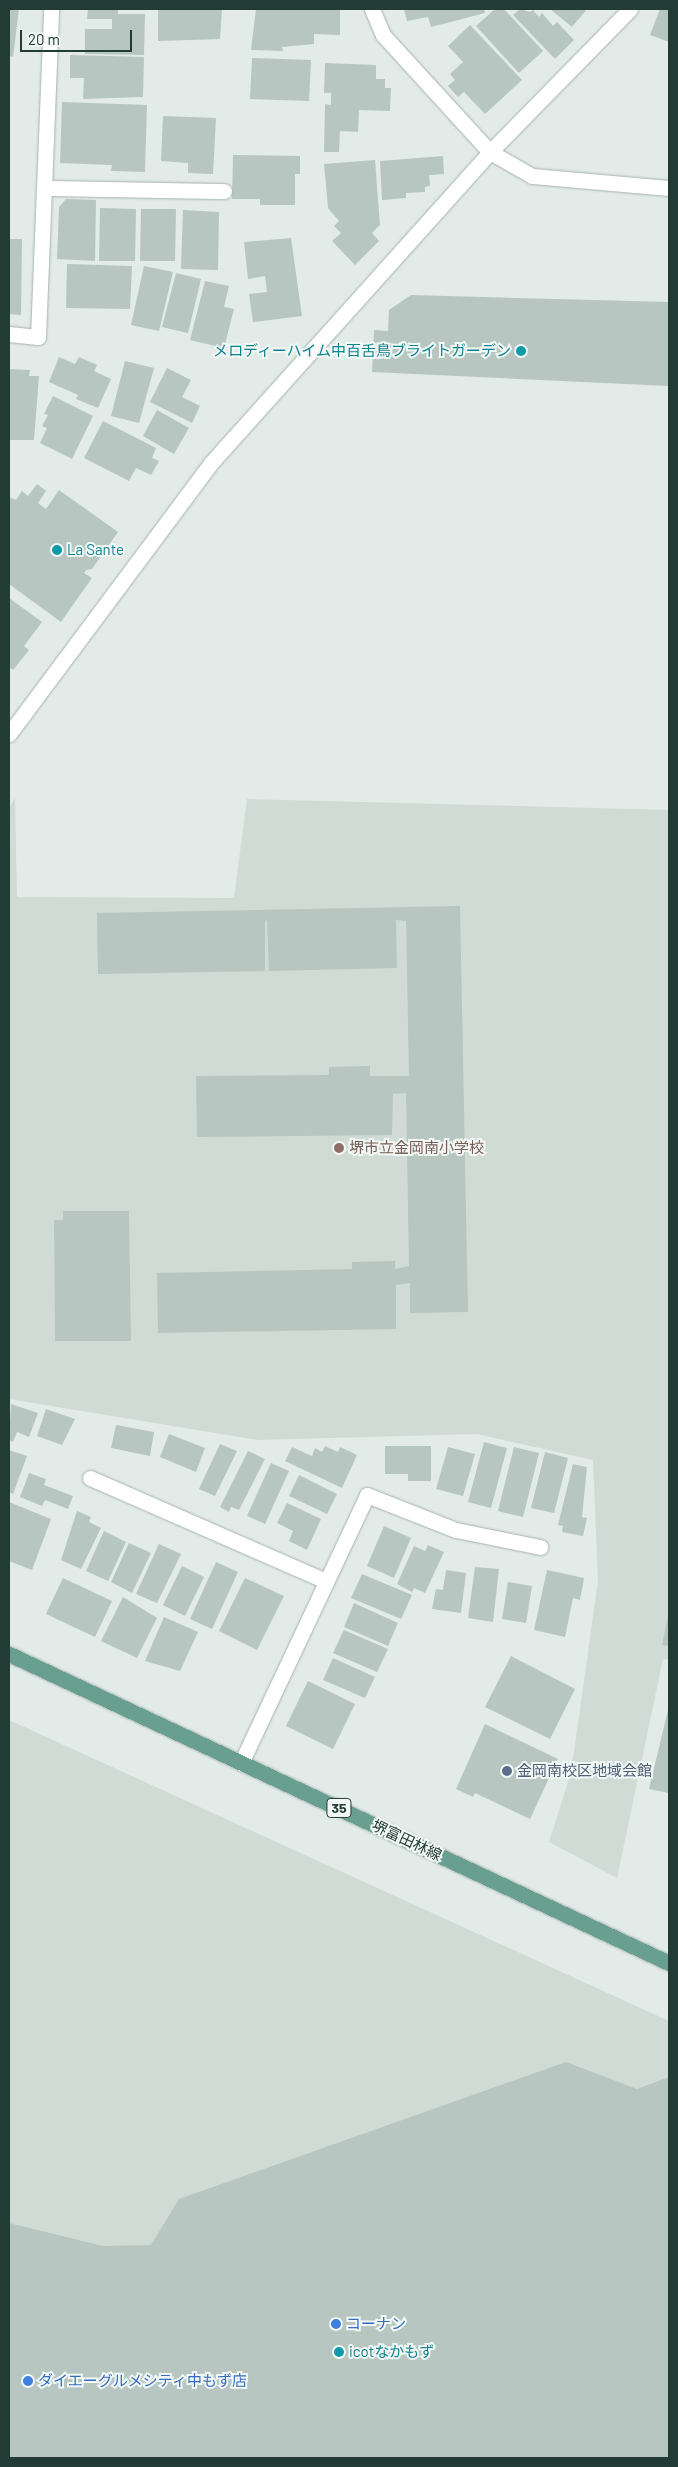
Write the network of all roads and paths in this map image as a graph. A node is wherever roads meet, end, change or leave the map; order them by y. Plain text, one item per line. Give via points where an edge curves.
1 (50, 9) edge
2 (372, 9) edge
3 (630, 9) edge
4 (490, 152) junction
5 (44, 188) junction
6 (669, 188) edge
7 (224, 191) dead end
8 (9, 334) edge
9 (9, 734) edge
10 (90, 1478) dead end
11 (540, 1547) dead end
12 (326, 1581) junction
13 (9, 1654) edge
14 (241, 1763) junction
15 (669, 1962) edge

1 - 5 street
2 - 4 street via 383,35
3 - 4 street
4 - 6 street via 532,176
4 - 9 street via 210,463
5 - 7 street
5 - 8 street via 38,337
10 - 12 street
11 - 12 street via 456,1530 367,1495
12 - 14 street
13 - 14 main road, 堺富田林線 / 35
14 - 15 main road, 堺富田林線 / 35

